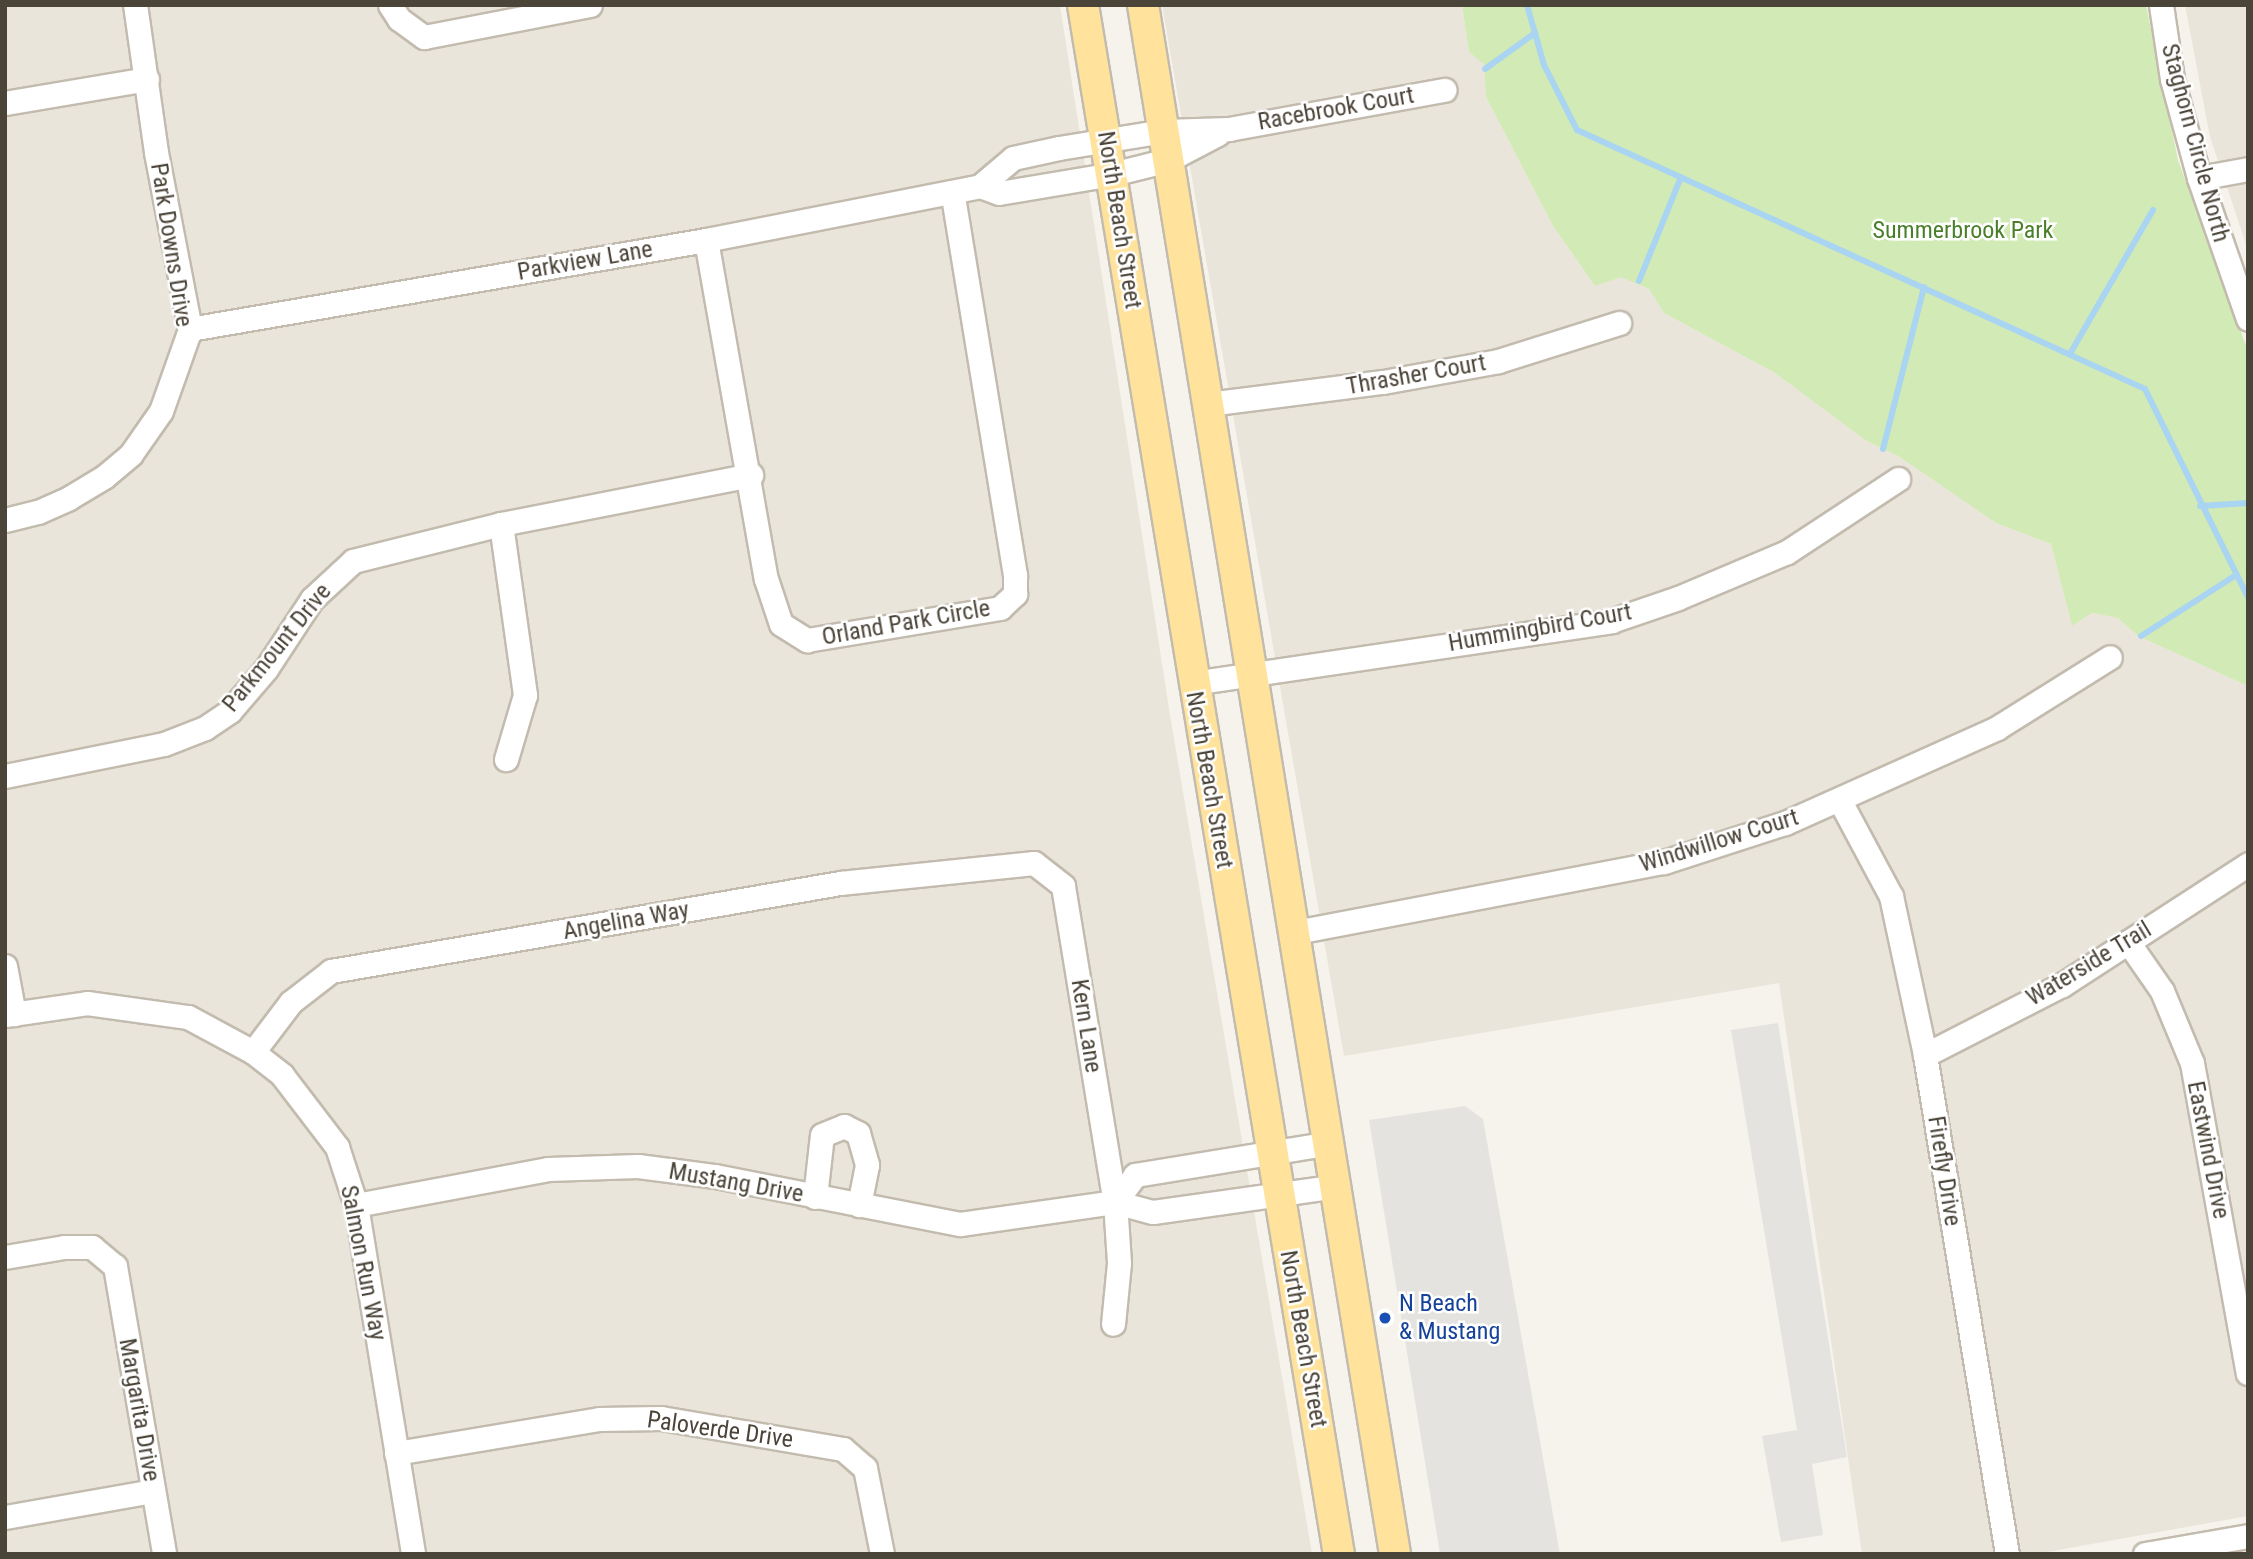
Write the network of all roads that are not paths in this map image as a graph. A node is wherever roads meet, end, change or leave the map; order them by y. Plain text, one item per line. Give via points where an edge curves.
1 (135, 5) edge
2 (390, 5) edge
3 (590, 5) edge
4 (1083, 5) edge
5 (1143, 5) edge
6 (2161, 5) edge
7 (147, 79) junction
8 (1444, 90) dead end
9 (5, 103) edge
10 (1106, 141) junction
11 (1166, 146) junction
12 (2248, 169) edge
13 (1112, 174) junction
14 (2199, 178) junction
15 (980, 186) junction
16 (952, 191) junction
17 (706, 240) junction
18 (2248, 319) edge
19 (1619, 323) dead end
20 (190, 329) junction
21 (1208, 404) junction
22 (751, 475) junction
23 (1898, 479) dead end
24 (5, 520) edge
25 (501, 524) junction
26 (2109, 657) dead end
27 (1253, 675) junction
28 (1193, 683) junction
29 (506, 759) dead end
30 (5, 776) edge
31 (1840, 801) junction
32 (1034, 863) joint
33 (2248, 864) edge
34 (1296, 932) junction
35 (2128, 942) junction
36 (5, 966) edge
37 (10, 1015) edge
38 (253, 1052) junction
39 (1925, 1055) junction
40 (1331, 1143) junction
41 (1272, 1153) junction
42 (1338, 1186) junction
43 (815, 1196) junction
44 (1279, 1196) junction
45 (1115, 1202) junction
46 (356, 1205) junction
47 (859, 1205) junction
48 (5, 1257) edge
49 (1113, 1324) dead end
50 (2248, 1373) edge
51 (396, 1453) junction
52 (153, 1491) junction
53 (5, 1517) edge
54 (2248, 1536) edge
55 (164, 1554) edge
56 (413, 1554) edge
57 (881, 1554) edge
58 (1339, 1554) edge
59 (1395, 1554) edge
60 (2007, 1554) edge
61 (2145, 1554) edge

1 - 7 street, Park Downs Drive
2 - 3 street via 398,19 424,37
4 - 10 main road, North Beach Street
5 - 11 main road
6 - 14 street, Staghorn Circle North via 2172,79
7 - 9 street
7 - 20 street, Park Downs Drive via 156,152
8 - 11 street, Racebrook Court
10 - 11 street
10 - 13 main road, North Beach Street
10 - 15 street via 1013,158
11 - 13 street, Parkview Lane
11 - 21 main road
12 - 14 street
13 - 15 street, Parkview Lane via 999,192
13 - 28 main road, North Beach Street
14 - 18 street, Staghorn Circle North
15 - 16 street, Parkview Lane
16 - 17 street, Parkview Lane
16 - 22 street, Orland Park Circle via 1015,594 1000,608 807,640 781,624 775,608
17 - 20 street, Parkview Lane
17 - 22 street, Orland Park Circle
19 - 21 street, Thrasher Court via 1498,360 1383,382
20 - 24 street, Park Downs Drive via 161,411 131,454 69,498
21 - 27 main road
22 - 25 street, Parkmount Drive
23 - 27 street, Hummingbird Court via 1787,551 1611,621
25 - 29 street via 525,695
25 - 30 street, Parkmount Drive via 354,561 312,599 266,669 230,711 205,728 164,744
26 - 31 street, Windwillow Court via 1997,728
27 - 28 street, Hummingbird Court
27 - 34 main road
28 - 41 main road, North Beach Street
31 - 34 street, Windwillow Court via 1664,862
31 - 39 street, Firefly Drive via 1891,896
32 - 38 street, Angelina Way via 840,883 331,971 291,1002
32 - 45 street, Kern Lane via 1063,886
33 - 35 street, Waterside Trail
34 - 40 main road
35 - 39 street, Waterside Trail via 2062,985
35 - 50 street, Eastwind Drive via 2162,991 2192,1063
36 - 37 street
37 - 38 street, Salmon Run Way via 87,1003 188,1017
38 - 46 street, Salmon Run Way via 282,1075 337,1147
39 - 60 street, Firefly Drive
40 - 41 street
40 - 42 main road
41 - 44 main road, North Beach Street
41 - 45 street via 1135,1175
42 - 44 street, Mustang Drive
42 - 59 main road
43 - 46 street, Mustang Drive via 639,1166 548,1169
43 - 47 street, Mustang Drive
43 - 47 street via 822,1135 844,1126 858,1133 867,1165
44 - 45 street, Mustang Drive via 1153,1212
44 - 58 main road, North Beach Street
45 - 47 street, Mustang Drive via 960,1224
45 - 49 street, Kern Lane via 1119,1263
46 - 51 street, Salmon Run Way
48 - 52 street, Margarita Drive via 92,1247 115,1266
51 - 56 street, Salmon Run Way
51 - 57 street, Paloverde Drive via 599,1419 661,1418 843,1449 865,1468
52 - 53 street
52 - 55 street, Margarita Drive
54 - 61 street

